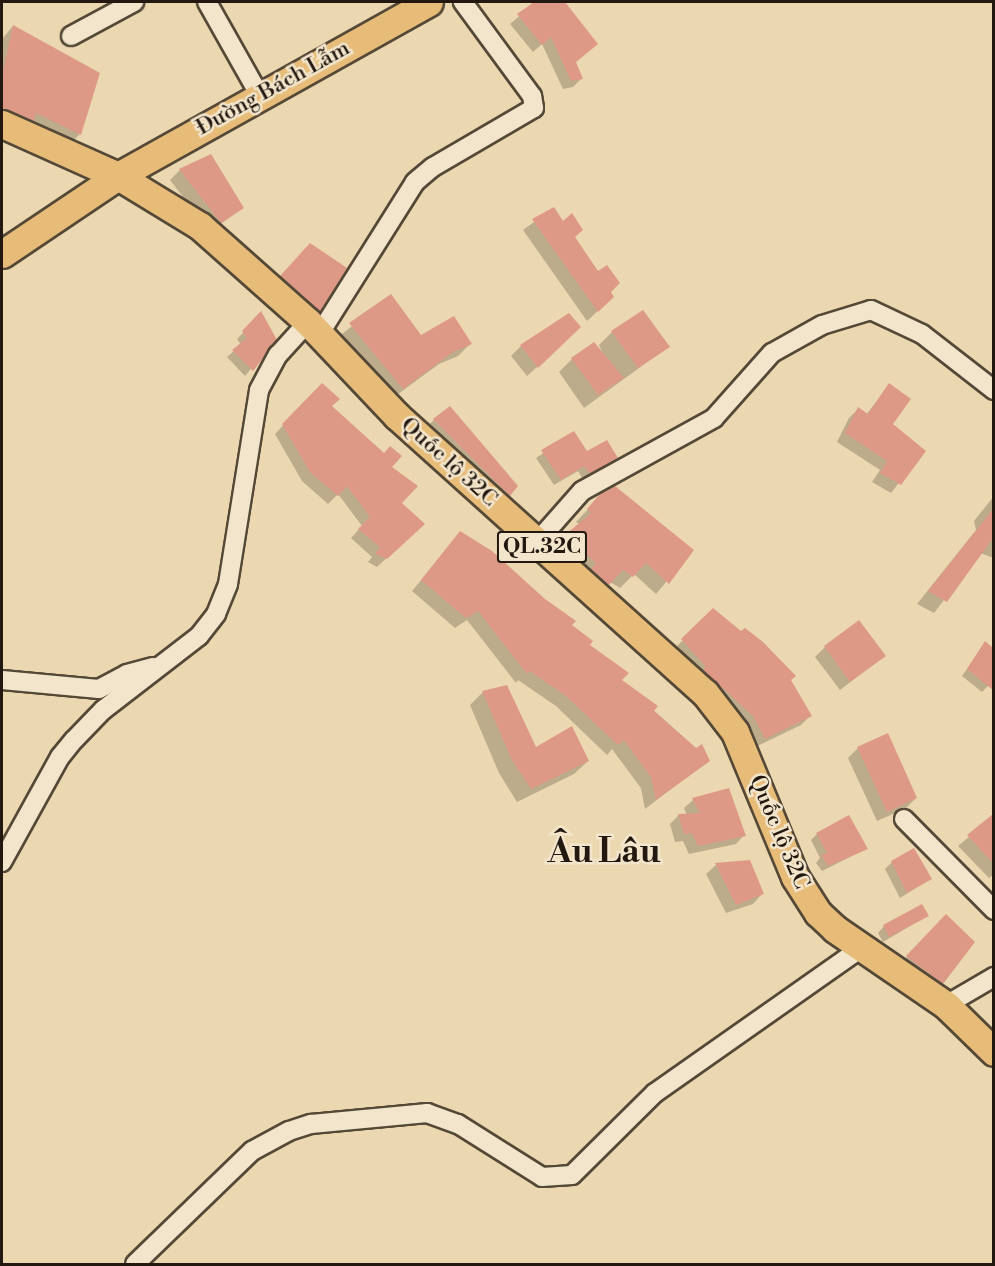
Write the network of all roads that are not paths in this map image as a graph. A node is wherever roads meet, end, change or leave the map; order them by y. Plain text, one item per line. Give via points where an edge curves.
1 (134, 2) edge
2 (207, 2) edge
3 (429, 2) edge
4 (463, 2) edge
5 (71, 36) dead end
6 (260, 96) junction
7 (2, 124) edge
8 (118, 176) junction
9 (6, 255) edge
10 (314, 328) junction
11 (993, 390) edge
12 (537, 542) junction
13 (162, 664) junction
14 (2, 680) edge
15 (904, 819) dead end
16 (2, 862) edge
17 (993, 910) edge
18 (861, 948) junction
19 (993, 977) edge
20 (946, 1005) junction
21 (993, 1052) edge
22 (135, 1264) edge

1 - 5 street
2 - 6 street
3 - 6 main road, Đường Bách Lẫm
4 - 10 street via 532,96 534,108 433,167 415,182
6 - 8 main road, Đường Bách Lẫm
7 - 8 main road, Quốc lộ 32C / QL.32C
8 - 9 main road, Đường Bách Lẫm
8 - 10 main road, Quốc lộ 32C / QL.32C via 200,226
10 - 12 main road, Quốc lộ 32C / QL.32C via 397,416
10 - 13 street via 278,355 260,390 224,599 199,636
11 - 12 street via 922,334 871,310 822,325 772,353 714,418 582,491
12 - 18 main road, Quốc lộ 32C / QL.32C via 722,712 746,752 804,894 835,929
13 - 14 street via 127,674 99,689
13 - 16 street via 102,710 67,748
15 - 17 street
18 - 20 main road, Quốc lộ 32C / QL.32C
18 - 22 street via 655,1094 572,1175 542,1177 458,1124 427,1113 312,1125 289,1131 252,1151
19 - 20 street
20 - 21 main road, Quốc lộ 32C / QL.32C

